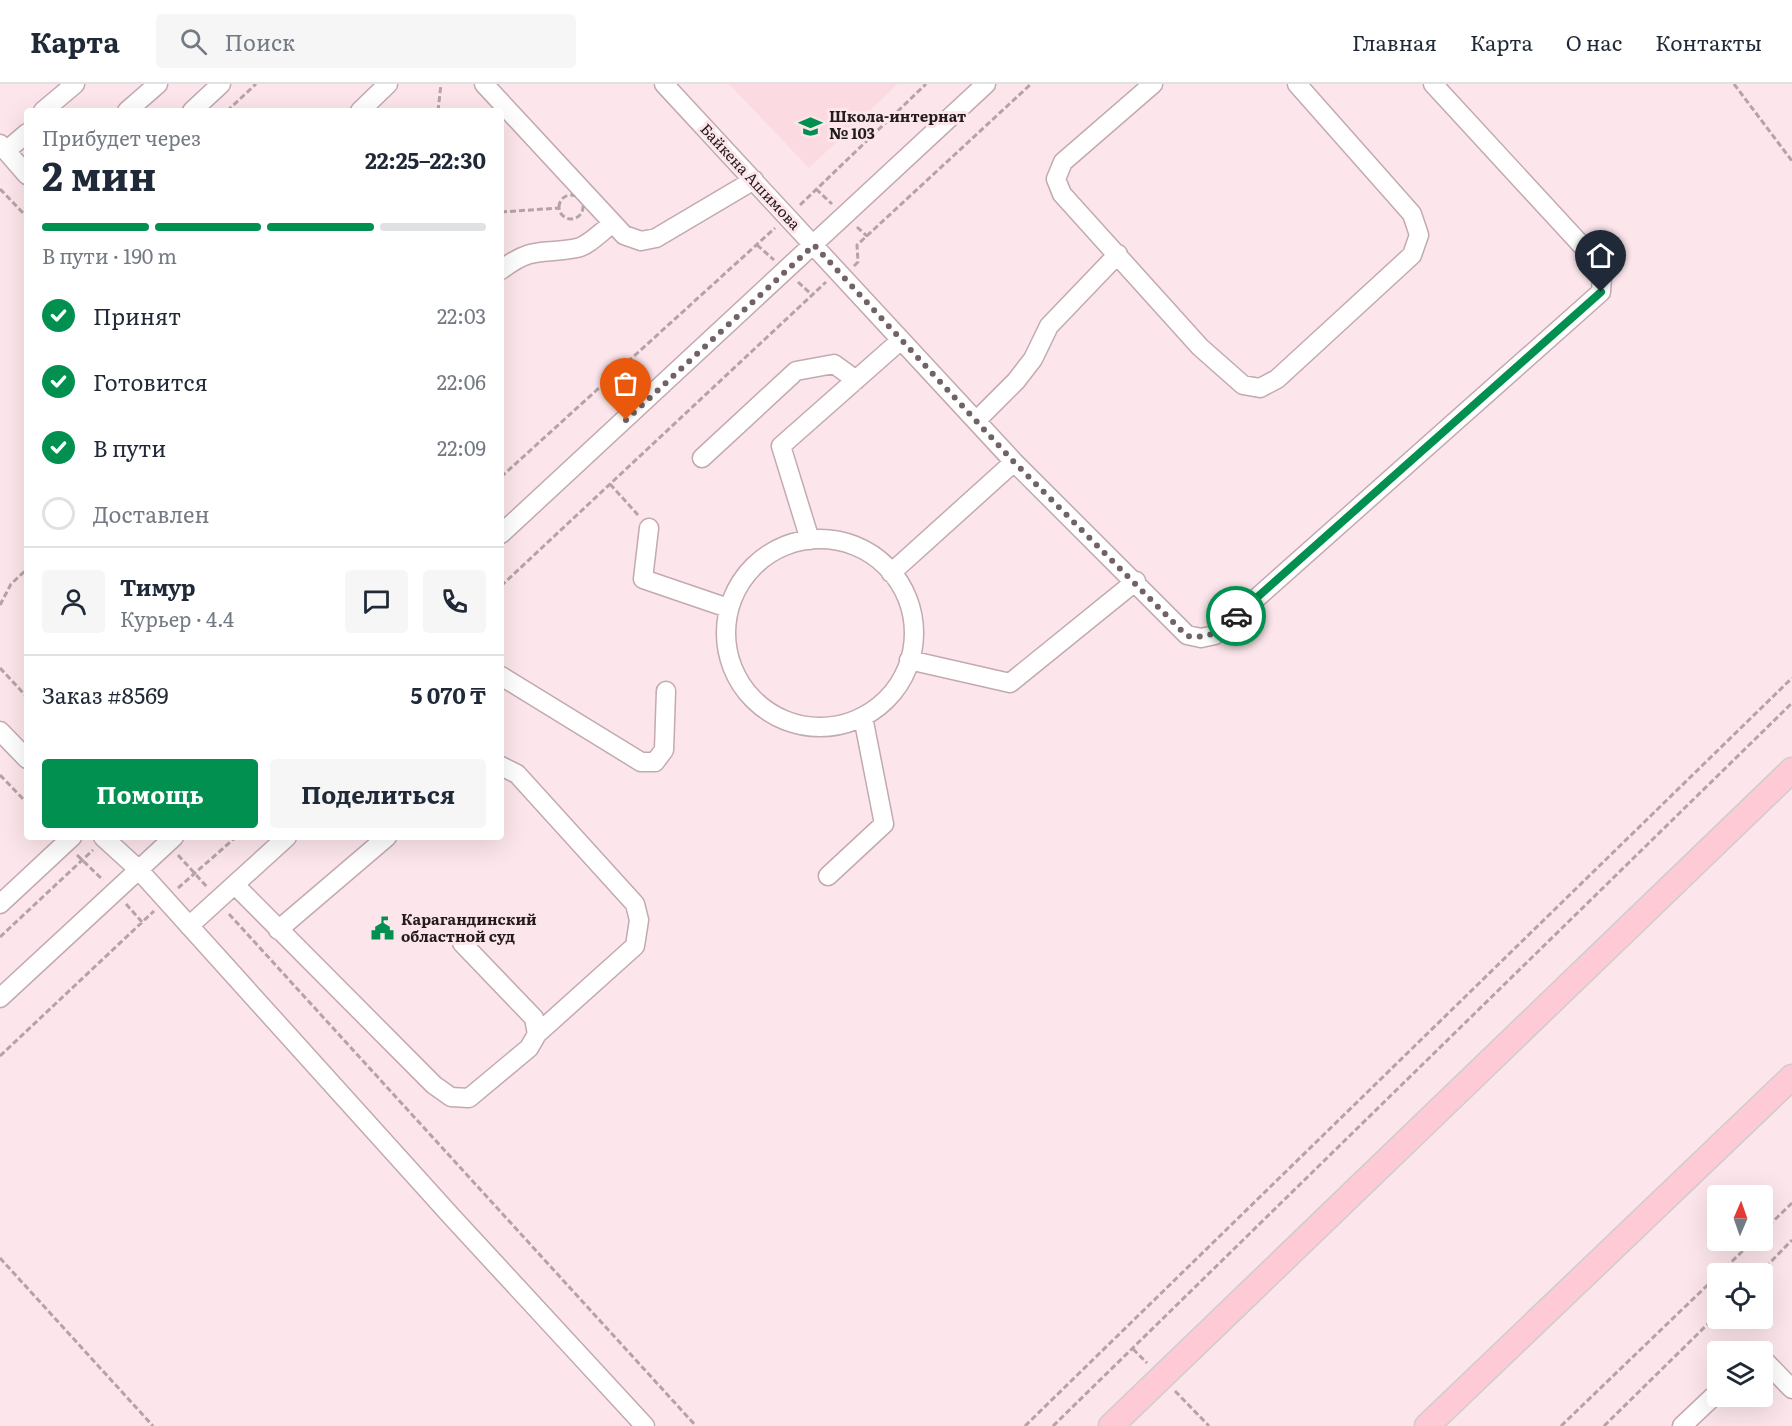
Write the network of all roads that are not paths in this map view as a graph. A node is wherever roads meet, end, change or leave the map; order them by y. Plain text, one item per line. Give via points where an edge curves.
1 (75, 84) edge
2 (158, 84) edge
3 (221, 84) edge
4 (387, 84) edge
5 (484, 84) edge
6 (664, 84) edge
7 (986, 84) edge
8 (1153, 84) edge
9 (1297, 84) edge
10 (1433, 84) edge
11 (47, 108) edge
12 (130, 108) edge
13 (202, 108) edge
14 (363, 108) edge
15 (24, 134) edge
16 (3, 148) edge
17 (24, 172) edge
18 (754, 180) junction
19 (612, 224) junction
20 (814, 245) junction
21 (1118, 254) junction
22 (504, 268) edge
23 (901, 340) junction
24 (856, 380) junction
25 (976, 421) junction
26 (702, 458) dead end
27 (1014, 462) junction
28 (649, 528) road end
29 (504, 531) edge
30 (810, 540) junction
31 (891, 573) junction
32 (1136, 581) junction
33 (728, 608) junction
34 (909, 660) junction
35 (504, 678) edge
36 (666, 691) dead end
37 (863, 717) junction
38 (0, 731) edge
39 (24, 756) edge
40 (504, 768) edge
41 (1792, 770) edge
42 (69, 840) edge
43 (105, 840) edge
44 (171, 840) edge
45 (284, 840) edge
46 (383, 840) edge
47 (138, 869) junction
48 (828, 876) dead end
49 (235, 885) junction
50 (0, 904) edge
51 (189, 926) junction
52 (278, 930) junction
53 (462, 943) dead end
54 (0, 998) edge
55 (537, 1034) junction
56 (1792, 1077) edge
57 (1773, 1369) edge
58 (1792, 1389) edge
59 (1707, 1402) edge
60 (1120, 1423) edge
61 (645, 1426) edge
62 (1427, 1426) edge
63 (1682, 1426) edge

1 - 11 street
2 - 12 street
3 - 13 street
4 - 14 street
5 - 19 street
6 - 18 street, Байкена Ашимова
7 - 20 street
8 - 21 street via 1063,162 1056,179 1062,194
9 - 21 street via 1412,214 1419,235 1412,255 1277,379 1260,388 1243,385 1200,347
10 - 32 street, Байкена Ашимова via 1598,263 1601,292 1215,635 1187,636
15 - 16 street
16 - 17 street
18 - 19 street via 656,238 641,241 624,235
18 - 20 street, Байкена Ашимова
19 - 22 street via 579,248 520,256
20 - 23 street, Байкена Ашимова
20 - 29 street
21 - 25 street via 1049,327 1017,381
23 - 24 street
23 - 25 street, Байкена Ашимова
24 - 26 street via 834,364 796,371
24 - 30 street via 782,446
25 - 27 street, Байкена Ашимова
27 - 31 street
27 - 32 street, Байкена Ашимова
28 - 33 street via 643,579
30 - 31 street via 821,538 852,544 879,560
30 - 33 street via 790,543 763,558 741,580
31 - 34 street via 900,583 912,612 914,643
32 - 34 street via 1011,683
33 - 37 street via 725,639 732,670 749,696 773,715 802,726 834,727
34 - 37 street via 906,673 888,698
35 - 36 street via 641,762 655,762 664,750
37 - 48 street via 884,824
38 - 39 street
40 - 55 street via 517,774 634,904 639,920 635,946
41 - 60 main road
42 - 50 street
43 - 47 street
44 - 47 street
45 - 49 street
46 - 52 street
47 - 51 street
47 - 54 street
49 - 51 street
49 - 52 street
51 - 61 street
52 - 55 street via 434,1085 451,1097 469,1098 529,1048
53 - 55 street via 534,1018
56 - 62 main road
57 - 58 street
59 - 63 street

